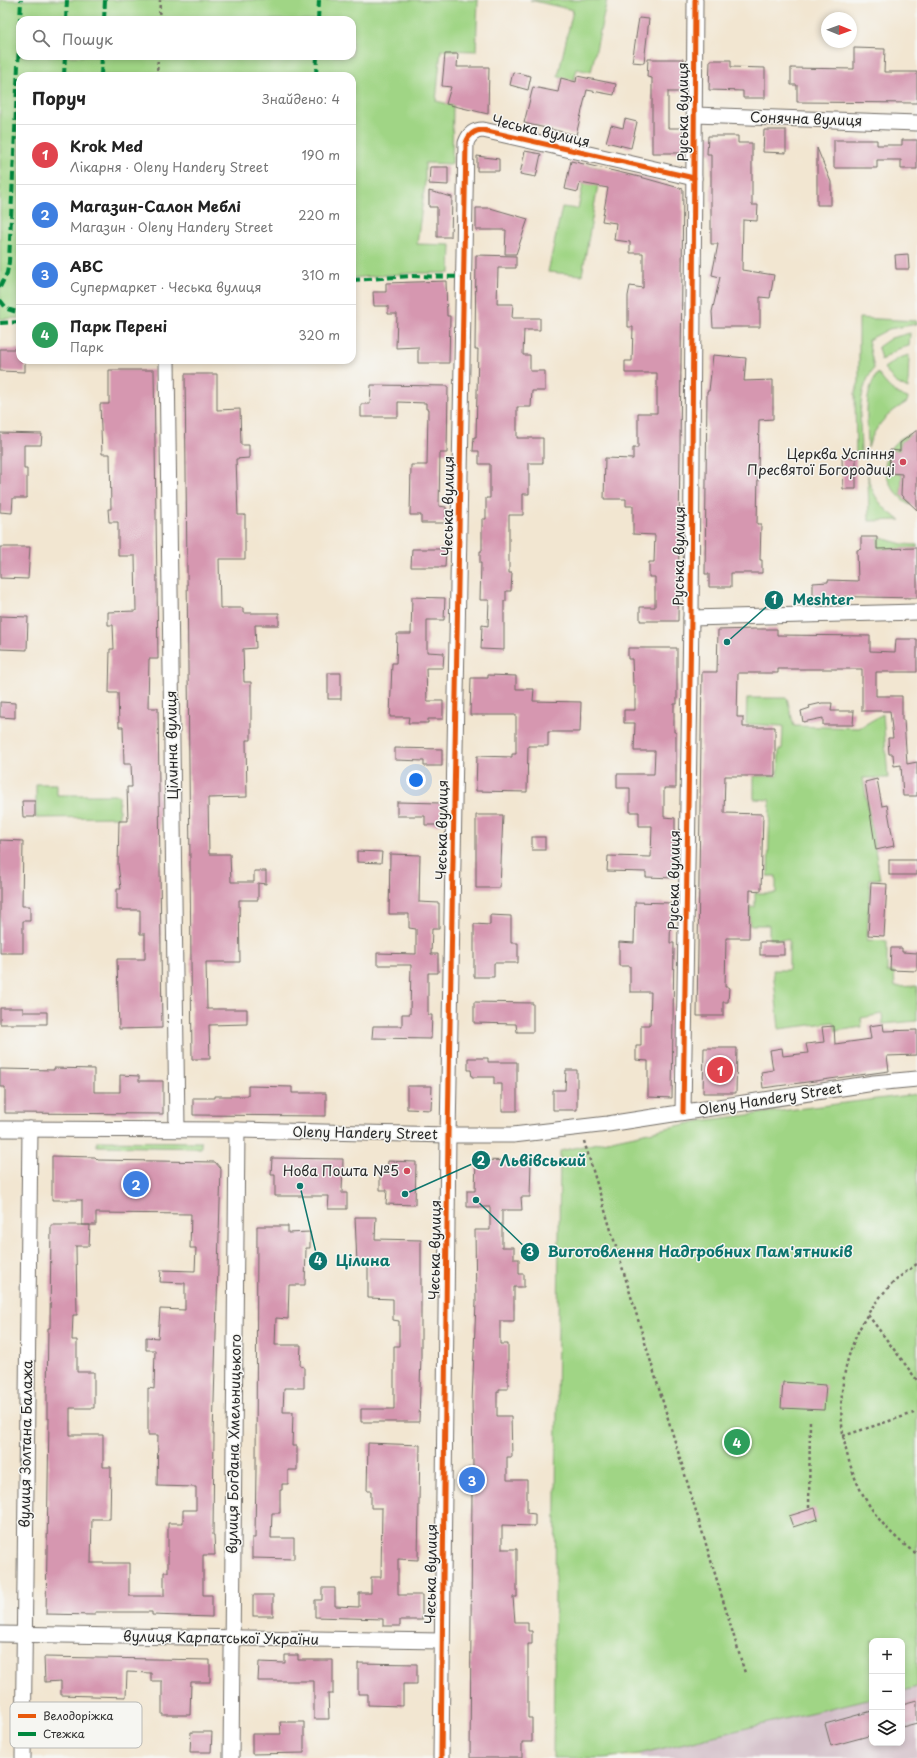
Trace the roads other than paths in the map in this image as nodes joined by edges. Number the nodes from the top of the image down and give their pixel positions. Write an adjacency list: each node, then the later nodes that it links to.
1 (695, 0): 2 (street, Руська вулиця)
2 (695, 115): 3 (street, Сонячна вулиця); 4 (street, Руська вулиця)
3 (917, 123)
4 (694, 178): 7 (street, Руська вулиця); 14 (street, Чеська вулиця)
5 (167, 364): 12 (street, Цілинна вулиця)
6 (917, 612): 7 (street)
7 (690, 618): 9 (street, Руська вулиця)
8 (917, 1078): 9 (street, Oleny Handery Street)
9 (683, 1112): 14 (street, Oleny Handery Street)
10 (0, 1129): 11 (street, Oleny Handery Street)
11 (30, 1129): 12 (street, Oleny Handery Street); 16 (street, вулиця Золтана Балажа)
12 (176, 1129): 13 (street, Oleny Handery Street)
13 (237, 1130): 14 (street, Oleny Handery Street); 17 (street, вулиця Богдана Хмельницького)
14 (448, 1136): 18 (street, Чеська вулиця)
15 (0, 1634): 16 (street, вулиця Карпатської України)
16 (24, 1635): 17 (street, вулиця Карпатської України); 19 (street, вулиця Золтана Балажа)
17 (232, 1638): 18 (street, вулиця Карпатської України); 22 (street, вулиця Богдана Хмельницького)
18 (442, 1641): 23 (street, Чеська вулиця)
19 (23, 1702)
20 (23, 1748): 21 (street, вулиця Золтана Балажа)
21 (23, 1758)
22 (231, 1758)
23 (441, 1758)

